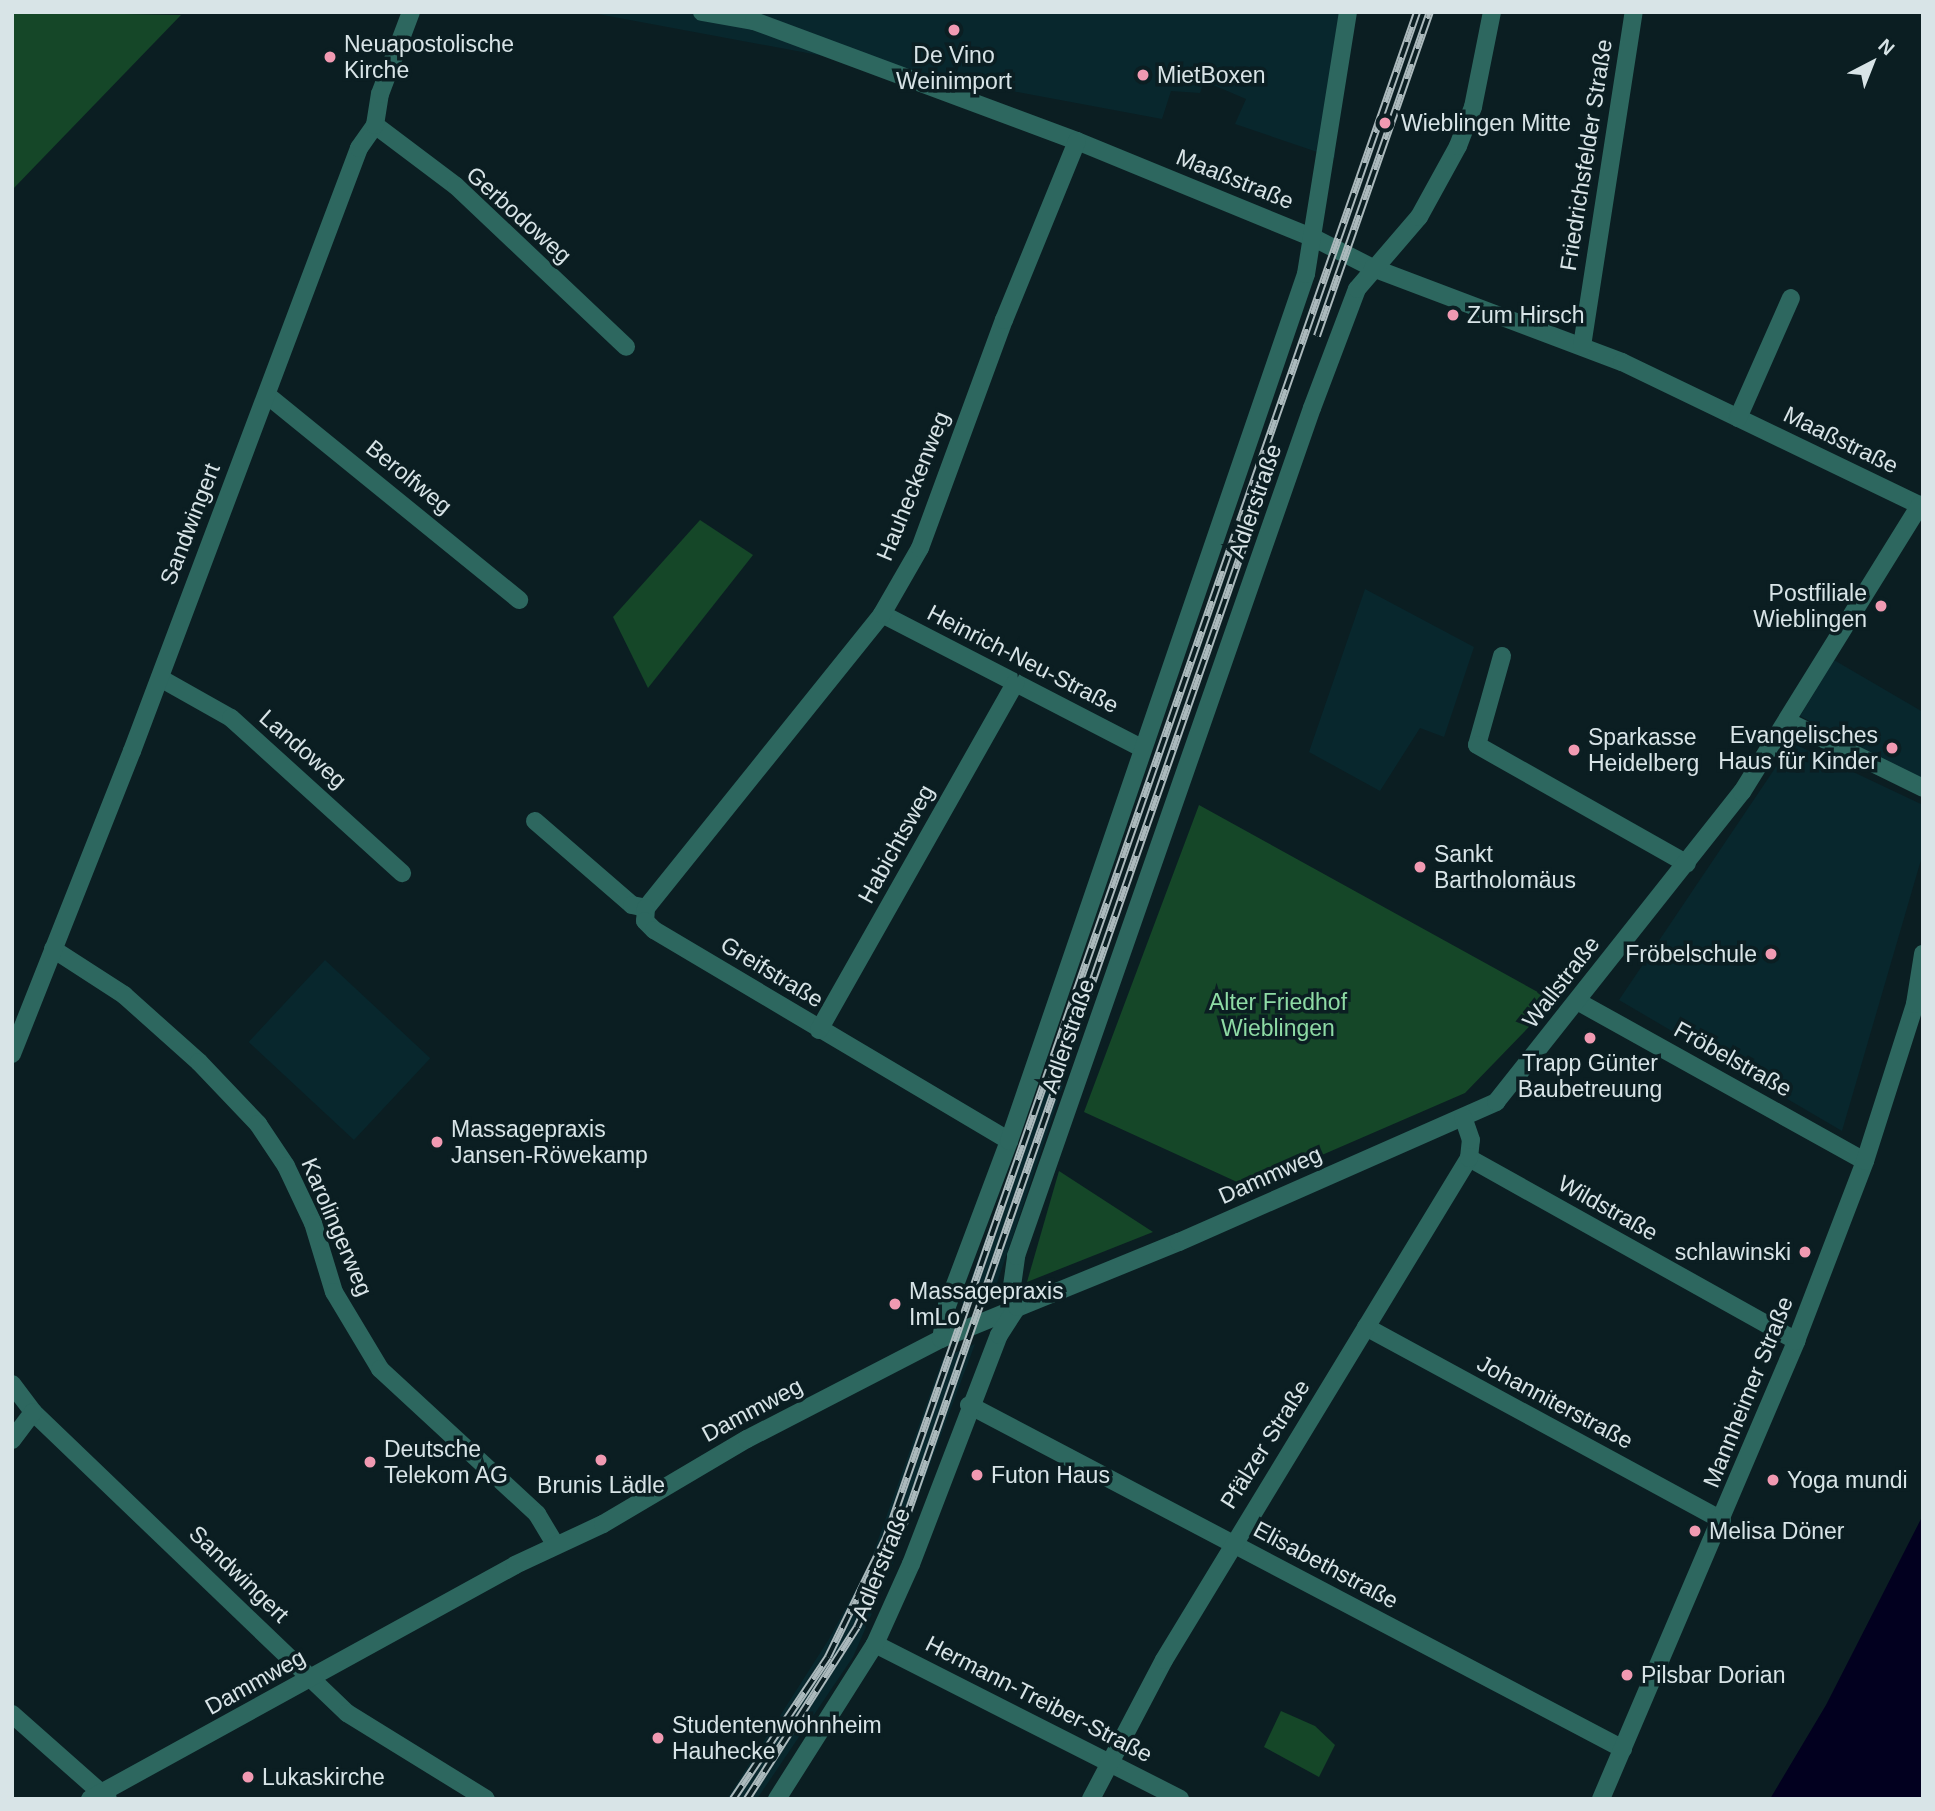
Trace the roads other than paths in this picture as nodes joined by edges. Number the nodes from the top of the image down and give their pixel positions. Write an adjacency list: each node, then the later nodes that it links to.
1 (411, 12): 6 (street, Sandwingert)
2 (702, 12): 7 (street, Maaßstraße)
3 (1348, 12): 8 (street, Adlerstraße)
4 (1492, 12): 9 (street, Adlerstraße)
5 (1634, 12): 11 (street, Friedrichsfelder Straße)
6 (375, 125): 12 (street, Gerbodoweg); 13 (street, Sandwingert)
7 (1077, 141): 8 (street, Maaßstraße); 17 (street, Hauheckenweg)
8 (1314, 238): 9 (street, Maaßstraße); 22 (street, Adlerstraße)
9 (1381, 265): 11 (street, Maaßstraße); 37 (street, Adlerstraße)
10 (1791, 298): 14 (street)
11 (1582, 346): 14 (street, Maaßstraße)
12 (626, 347)
13 (267, 394): 16 (street, Berolfweg); 19 (street, Sandwingert)
14 (1738, 418): 15 (street, Maaßstraße)
15 (1921, 506): 21 (street, Wallstraße)
16 (519, 600)
17 (882, 614): 20 (street, Heinrich-Neu-Straße); 27 (street, Hauheckenweg)
18 (1502, 656): 25 (street)
19 (160, 678): 26 (street, Landoweg); 28 (street, Sandwingert)
20 (1016, 682): 22 (street, Heinrich-Neu-Straße); 31 (street, Habichtsweg)
21 (1789, 722): 23 (street); 25 (street, Wallstraße)
22 (1142, 748): 34 (street, Adlerstraße)
23 (1923, 788)
24 (534, 821): 27 (street)
25 (1686, 864): 30 (street, Wallstraße)
26 (402, 873)
27 (646, 908): 31 (street, Greifstraße)
28 (53, 949): 32 (street, Sandwingert); 47 (street, Karolingerweg)
29 (1923, 954): 36 (street, Mannheimer Straße)
30 (1577, 1001): 33 (street, Wallstraße); 36 (street, Fröbelstraße)
31 (819, 1030): 34 (street, Greifstraße)
32 (12, 1054)
33 (1463, 1117): 35 (street); 37 (street, Dammweg)
34 (1009, 1141): 39 (street, Adlerstraße)
35 (1469, 1158): 38 (street, Pfälzer Straße); 40 (street, Wildstraße)
36 (1865, 1161): 40 (street, Mannheimer Straße)
37 (1017, 1307): 39 (street, Dammweg); 42 (street, Adlerstraße)
38 (1366, 1327): 45 (street, Johanniterstraße); 46 (street, Pfälzer Straße)
39 (943, 1336): 47 (street, Dammweg)
40 (1797, 1341): 45 (street, Mannheimer Straße)
41 (12, 1384): 43 (street, Sandwingert)
42 (969, 1405): 46 (street, Elisabethstraße); 48 (street, Adlerstraße)
43 (33, 1412): 44 (street); 49 (street, Sandwingert)
44 (12, 1440)
45 (1722, 1520): 51 (street, Mannheimer Straße)
46 (1233, 1543): 51 (street, Elisabethstraße); 52 (street, Pfälzer Straße)
47 (555, 1544): 49 (street, Dammweg)
48 (875, 1644): 52 (street, Hermann-Treiber-Straße); 55 (street, Adlerstraße)
49 (313, 1678): 53 (street, Dammweg); 54 (street, Sandwingert)
50 (12, 1714): 53 (street)
51 (1623, 1749): 58 (street, Mannheimer Straße)
52 (1110, 1762): 56 (street, Pfälzer Straße); 57 (street, Hermann-Treiber-Straße)
53 (100, 1797)
54 (486, 1799)
55 (777, 1799)
56 (1091, 1799)
57 (1180, 1799)
58 (1601, 1799)

